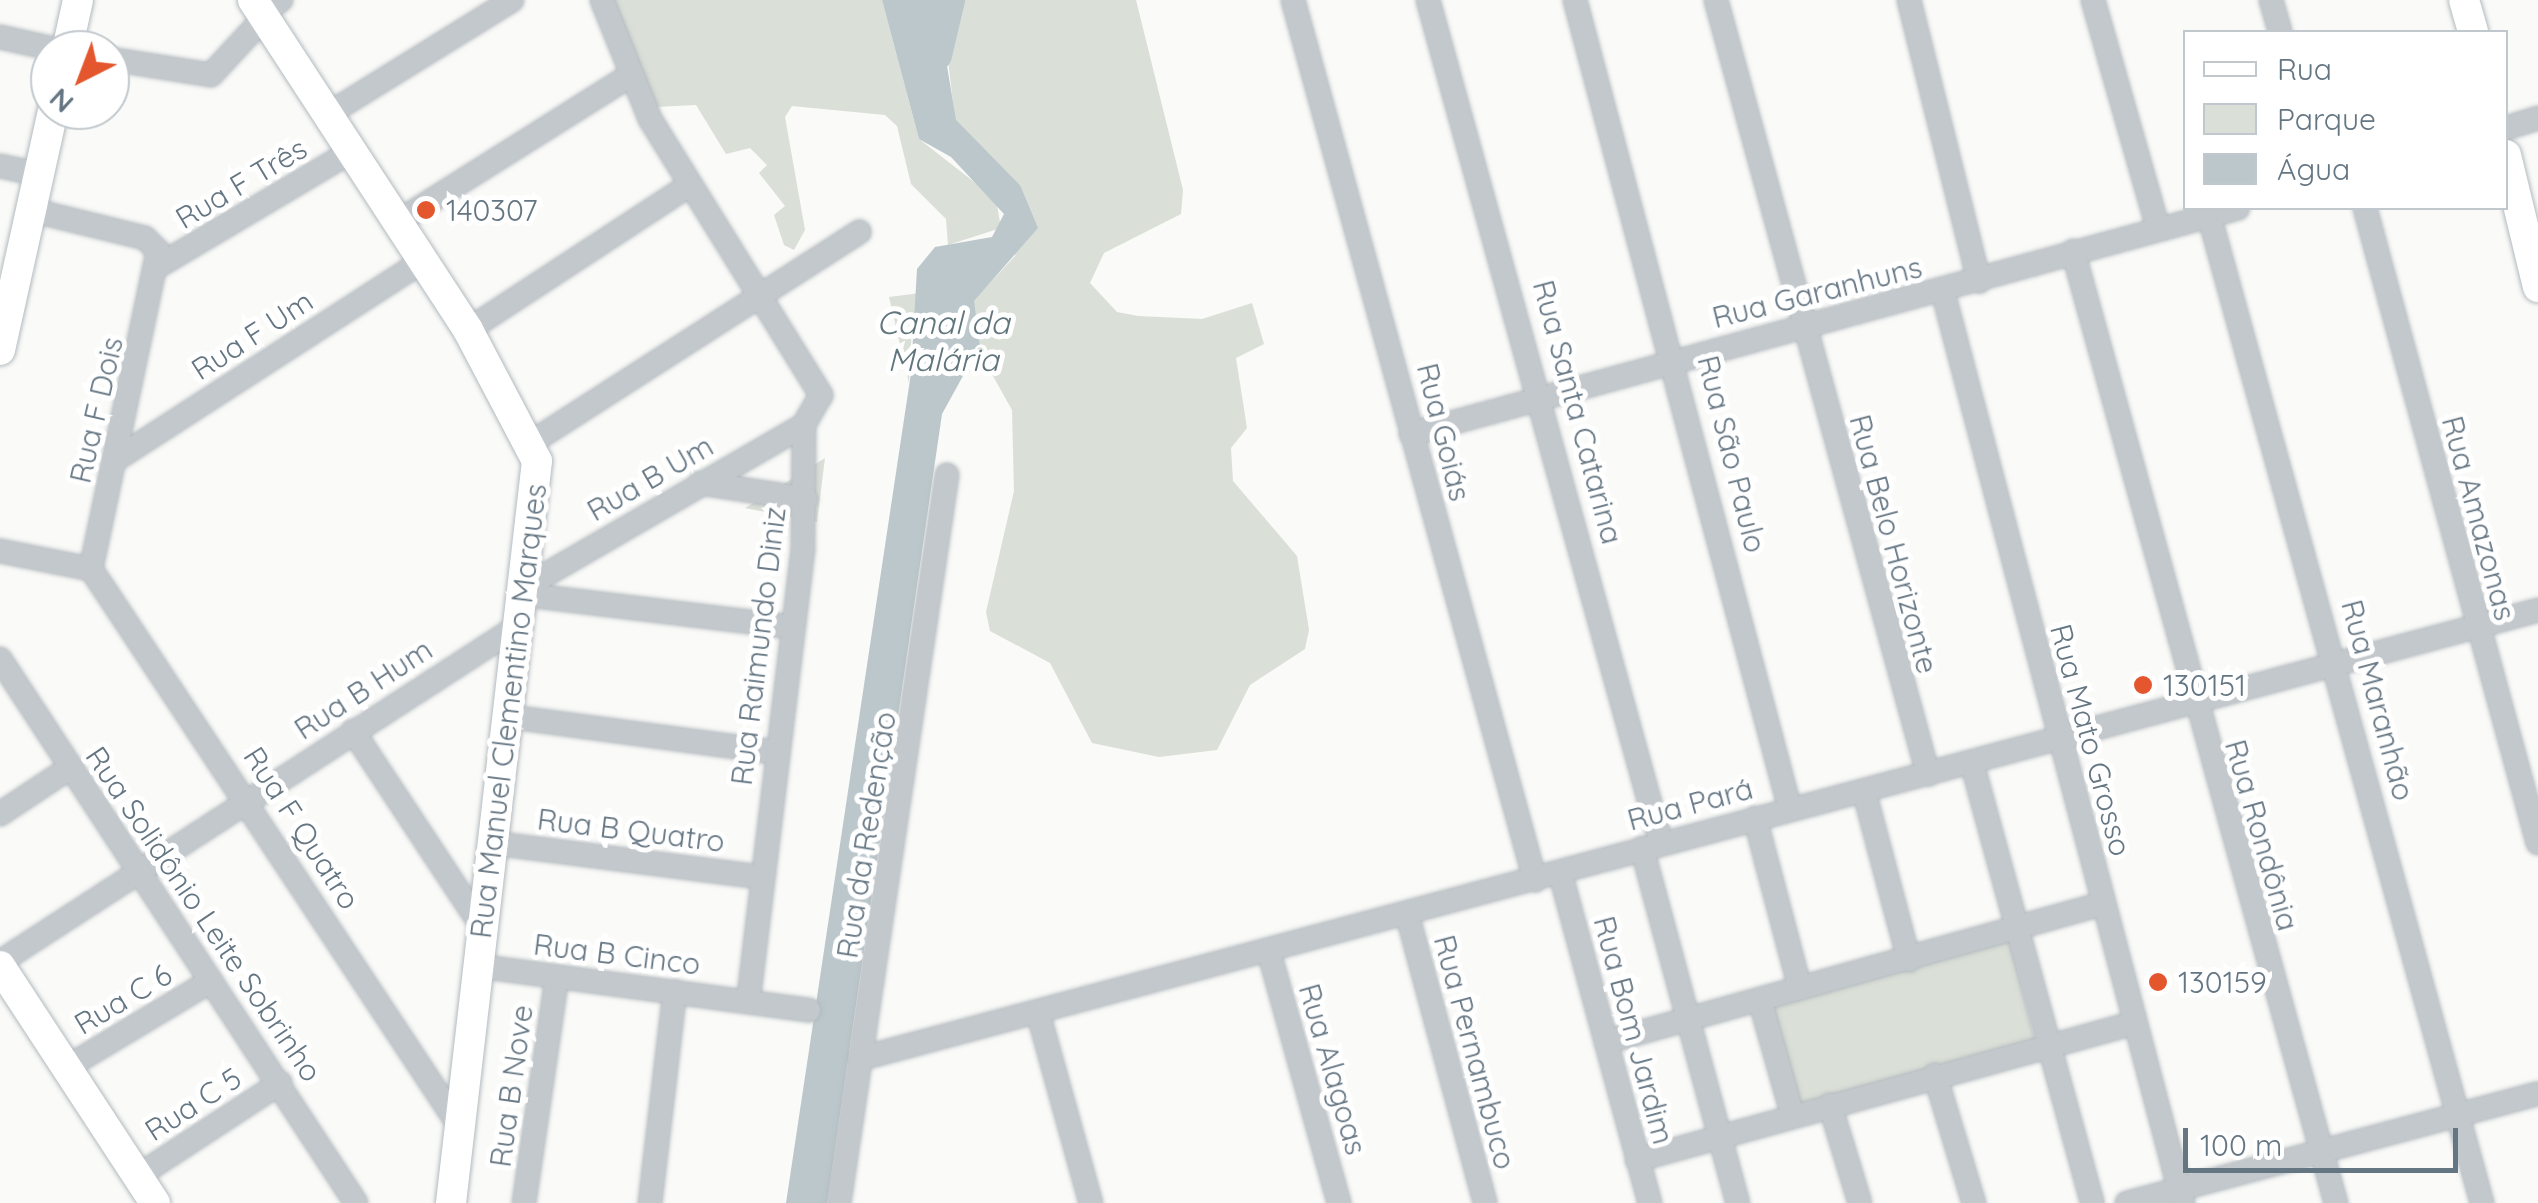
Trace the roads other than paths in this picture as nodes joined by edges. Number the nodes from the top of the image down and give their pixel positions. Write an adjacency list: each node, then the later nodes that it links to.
1 (78, 0): 13 (street)
2 (512, 0): 20 (street)
3 (602, 0): 19 (street, Rua Raimundo Diniz)
4 (1293, 0): 50 (street, Rua Goiás)
5 (1428, 0): 48 (street, Rua Santa Catarina)
6 (1576, 0): 47 (street, Rua São Paulo)
7 (1716, 0): 44 (street, Rua Belo Horizonte)
8 (1909, 0): 39 (street)
9 (2093, 0): 34 (street)
10 (2271, 0): 14 (street)
11 (2464, 0): 15 (street)
12 (269, 5): 18 (street); 20 (street, Rua Manuel Clementino Marques)
13 (69, 30)
14 (2279, 30)
15 (2472, 30)
16 (0, 36): 17 (street)
17 (30, 43)
18 (130, 62)
19 (628, 77): 28 (street, Rua Raimundo Diniz); 33 (street)
20 (330, 113): 24 (street, Rua Manuel Clementino Marques)
21 (2538, 118): 22 (street)
22 (2508, 127)
23 (49, 130): 27 (street)
24 (352, 151): 33 (street, Rua Manuel Clementino Marques); 38 (street, Rua F Três)
25 (2508, 162): 40 (street)
26 (0, 166): 27 (street)
27 (39, 174): 29 (street)
28 (690, 185): 41 (street, Rua Raimundo Diniz); 45 (street)
29 (31, 210): 38 (street); 43 (street)
30 (2230, 210): 32 (street, Rua Garanhuns)
31 (2366, 210): 61 (street, Rua Amazonas)
32 (2209, 215): 34 (street, Rua Garanhuns); 63 (street, Rua Maranhão)
33 (400, 222): 37 (street, Rua Manuel Clementino Marques)
34 (2158, 228): 36 (street, Rua Garanhuns)
35 (859, 232): 41 (street)
36 (2073, 251): 39 (street, Rua Garanhuns); 64 (street, Rua Rondônia)
37 (423, 260): 45 (street, Rua Manuel Clementino Marques); 52 (street, Rua F Um)
38 (160, 265): 52 (street, Rua F Dois)
39 (1979, 281): 42 (street, Rua Garanhuns)
40 (2538, 287)
41 (756, 290): 49 (street, Rua Raimundo Diniz); 51 (street)
42 (1943, 292): 44 (street, Rua Garanhuns); 67 (street, Rua Mato Grosso)
43 (6, 294): 46 (street)
44 (1807, 328): 47 (street, Rua Garanhuns); 71 (street, Rua Belo Horizonte)
45 (468, 330): 51 (street, Rua Manuel Clementino Marques)
46 (0, 350)
47 (1677, 358): 48 (street, Rua Garanhuns); 74 (street, Rua São Paulo)
48 (1545, 398): 50 (street, Rua Garanhuns); 79 (street, Rua Santa Catarina)
49 (804, 425): 54 (street, Rua B Um); 55 (street, Rua Raimundo Diniz)
50 (1411, 434): 83 (street, Rua Goiás)
51 (532, 442): 58 (street, Rua Manuel Clementino Marques)
52 (115, 460): 57 (street, Rua F Dois)
53 (947, 475): 104 (street, Rua da Redenção)
54 (700, 483): 55 (street); 58 (street, Rua B Um)
55 (806, 499): 60 (street, Rua Raimundo Diniz)
56 (0, 552): 57 (street)
57 (92, 568): 73 (street, Rua F Quatro)
58 (525, 601): 60 (street); 65 (street, Rua Manuel Clementino Marques); 66 (street, Rua B Hum)
59 (2538, 610): 61 (street, Rua Pará)
60 (793, 626): 68 (street, Rua Raimundo Diniz)
61 (2476, 626): 63 (street, Rua Pará); 77 (street, Rua Amazonas)
62 (0, 659): 70 (street, Rua Solidônio Leite Sobrinho)
63 (2337, 662): 64 (street, Rua Pará); 111 (street, Rua Maranhão)
64 (2192, 703): 67 (street, Rua Pará); 114 (street, Rua Rondônia)
65 (512, 717): 68 (street); 78 (street, Rua Manuel Clementino Marques)
66 (353, 731): 73 (street, Rua B Hum); 86 (street)
67 (2063, 738): 69 (street, Rua Pará); 84 (street, Rua Mato Grosso)
68 (776, 752): 82 (street, Rua Raimundo Diniz)
69 (1972, 762): 71 (street, Rua Pará); 87 (street)
70 (71, 766): 75 (street); 81 (street, Rua Solidônio Leite Sobrinho)
71 (1928, 774): 72 (street, Rua Pará)
72 (1864, 791): 74 (street, Rua Pará); 89 (street)
73 (248, 799): 81 (street, Rua B Hum); 112 (street, Rua F Quatro)
74 (1790, 809): 76 (street, Rua Pará)
75 (0, 814)
76 (1755, 818): 79 (street, Rua Pará); 94 (street)
77 (2538, 842)
78 (492, 843): 82 (street, Rua B Quatro); 86 (street, Rua Manuel Clementino Marques)
79 (1652, 845): 80 (street, Rua Pará); 100 (street, Rua Santa Catarina)
80 (1560, 872): 83 (street, Rua Pará); 102 (street, Rua Bom Jardim)
81 (142, 875): 90 (street, Rua B Hum); 93 (street, Rua Solidônio Leite Sobrinho)
82 (762, 877): 97 (street, Rua Raimundo Diniz)
83 (1535, 880): 85 (street, Rua Pará)
84 (2102, 904): 87 (street); 101 (street, Rua Mato Grosso)
85 (1408, 917): 88 (street, Rua Pará); 126 (street, Rua Pernambuco)
86 (480, 925): 91 (street, Rua Manuel Clementino Marques)
87 (2020, 926): 89 (street); 103 (street)
88 (1268, 952): 99 (street, Rua Pará); 125 (street, Rua Alagoas)
89 (1909, 960): 94 (street)
90 (0, 964): 105 (street)
91 (478, 966): 92 (street, Rua B Cinco); 112 (street, Rua Manuel Clementino Marques)
92 (557, 977): 95 (street, Rua B Cinco); 121 (street, Rua B Nove)
93 (211, 981): 105 (street, Rua C 6); 107 (street, Rua Solidônio Leite Sobrinho)
94 (1800, 988): 96 (street)
95 (675, 991): 97 (street, Rua B Cinco); 122 (street)
96 (1760, 1000): 100 (street); 110 (street)
97 (748, 1002): 98 (street)
98 (809, 1010)
99 (1039, 1016): 104 (street, Rua Pará); 124 (street)
100 (1689, 1018): 102 (street); 113 (street, Rua Santa Catarina)
101 (2134, 1022): 103 (street); 117 (street, Rua Mato Grosso)
102 (1606, 1042): 115 (street, Rua Bom Jardim)
103 (2046, 1046): 106 (street); 131 (street)
104 (859, 1059): 123 (street, Rua da Redenção)
105 (66, 1068): 116 (street)
106 (1934, 1075): 109 (street); 130 (street)
107 (280, 1084): 116 (street, Rua C 5); 118 (street, Rua Solidônio Leite Sobrinho)
108 (2538, 1094): 111 (street)
109 (1830, 1105): 110 (street); 129 (street)
110 (1792, 1114): 113 (street)
111 (2459, 1114): 114 (street); 134 (street, Rua Maranhão)
112 (458, 1124): 120 (street, Rua Manuel Clementino Marques)
113 (1720, 1136): 115 (street); 128 (street, Rua Santa Catarina)
114 (2322, 1149): 117 (street); 133 (street, Rua Rondônia)
115 (1638, 1160): 127 (street, Rua Bom Jardim)
116 (138, 1176): 119 (street)
117 (2181, 1196): 132 (street)
118 (344, 1199)
119 (155, 1203)
120 (451, 1203)
121 (524, 1203)
122 (650, 1203)
123 (839, 1203)
124 (1091, 1203)
125 (1339, 1203)
126 (1485, 1203)
127 (1650, 1203)
128 (1738, 1203)
129 (1860, 1203)
130 (1974, 1203)
131 (2092, 1203)
132 (2128, 1203)
133 (2336, 1203)
134 (2482, 1203)

